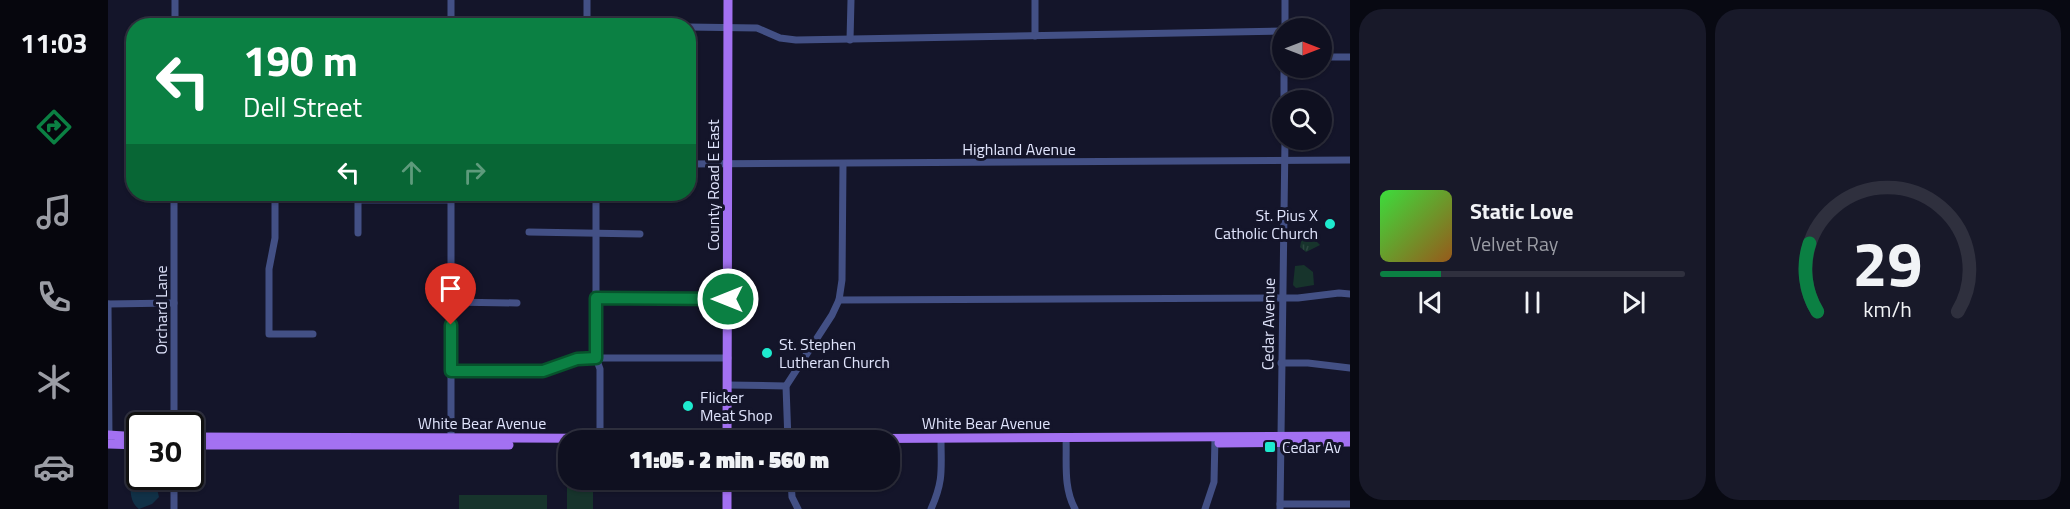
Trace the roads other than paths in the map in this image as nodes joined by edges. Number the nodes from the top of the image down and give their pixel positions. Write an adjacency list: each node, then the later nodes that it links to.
1 (175, 0): 8 (street)
2 (451, 0): 9 (street)
3 (587, 0): 10 (street)
4 (728, 0): 13 (main road, County Road E East)
5 (850, 0): 16 (street)
6 (1035, 0): 15 (street)
7 (1285, 0): 11 (street)
8 (175, 18)
9 (451, 18)
10 (587, 18)
11 (1284, 18)
12 (696, 27): 13 (street)
13 (728, 27): 16 (street); 23 (main road, County Road E East)
14 (1272, 30): 15 (street)
15 (1035, 36): 16 (street)
16 (850, 40)
17 (1332, 57): 18 (street)
18 (1350, 57)
19 (1285, 150): 21 (street, Cedar Avenue)
20 (1350, 160): 21 (street, Highland Avenue)
21 (1285, 161): 24 (street, Highland Avenue); 36 (street, Cedar Avenue)
22 (696, 164): 23 (street, Highland Avenue)
23 (728, 164): 24 (street, Highland Avenue); 37 (main road, County Road E East)
24 (843, 164): 38 (street)
25 (174, 201): 40 (street, Orchard Lane)
26 (274, 201): 43 (street)
27 (358, 201): 30 (street)
28 (451, 201): 39 (street)
29 (596, 201): 32 (street)
30 (358, 232)
31 (529, 232): 32 (street)
32 (596, 232): 33 (street); 35 (street)
33 (640, 234)
34 (1350, 294): 36 (street)
35 (596, 298): 37 (street); 44 (street)
36 (1282, 298): 38 (street); 46 (street, Cedar Avenue)
37 (728, 299): 45 (main road, County Road E East)
38 (839, 300): 51 (street)
39 (451, 302): 41 (street); 48 (street)
40 (174, 303): 42 (street); 52 (street, Orchard Lane)
41 (517, 303)
42 (108, 304): 49 (street)
43 (313, 334)
44 (596, 358): 45 (street); 48 (street); 53 (street)
45 (728, 358): 50 (main road, County Road E East)
46 (1281, 363): 47 (street); 60 (street, Cedar Avenue)
47 (1350, 368)
48 (451, 371): 64 (street)
49 (108, 378): 56 (street)
50 (728, 385): 51 (street); 54 (main road, County Road E East)
51 (786, 386): 55 (street)
52 (174, 412)
53 (600, 430)
54 (728, 430)
55 (788, 430)
56 (108, 435): 57 (main road); 68 (street)
57 (126, 436)
58 (1350, 436): 60 (main road, White Bear Avenue)
59 (204, 437): 64 (main road, White Bear Avenue)
60 (1280, 439): 63 (main road, White Bear Avenue); 67 (main road, White Bear Avenue); 77 (street, Cedar Avenue)
61 (558, 440): 64 (main road, White Bear Avenue)
62 (1066, 440): 63 (main road, White Bear Avenue); 66 (main road, White Bear Avenue); 82 (street)
63 (1215, 440): 83 (street)
64 (451, 441): 69 (main road, White Bear Avenue); 72 (main road, White Bear Avenue)
65 (900, 441): 66 (main road, White Bear Avenue)
66 (941, 441): 70 (main road, White Bear Avenue); 81 (street)
67 (1350, 442)
68 (108, 444): 71 (main road)
69 (558, 444)
70 (900, 444)
71 (126, 445)
72 (204, 445)
73 (174, 490): 78 (street)
74 (727, 490): 79 (main road)
75 (792, 490): 80 (street)
76 (1350, 504): 77 (street)
77 (1280, 506)
78 (174, 509)
79 (727, 509)
80 (798, 509)
81 (931, 509)
82 (1075, 509)
83 (1205, 509)

